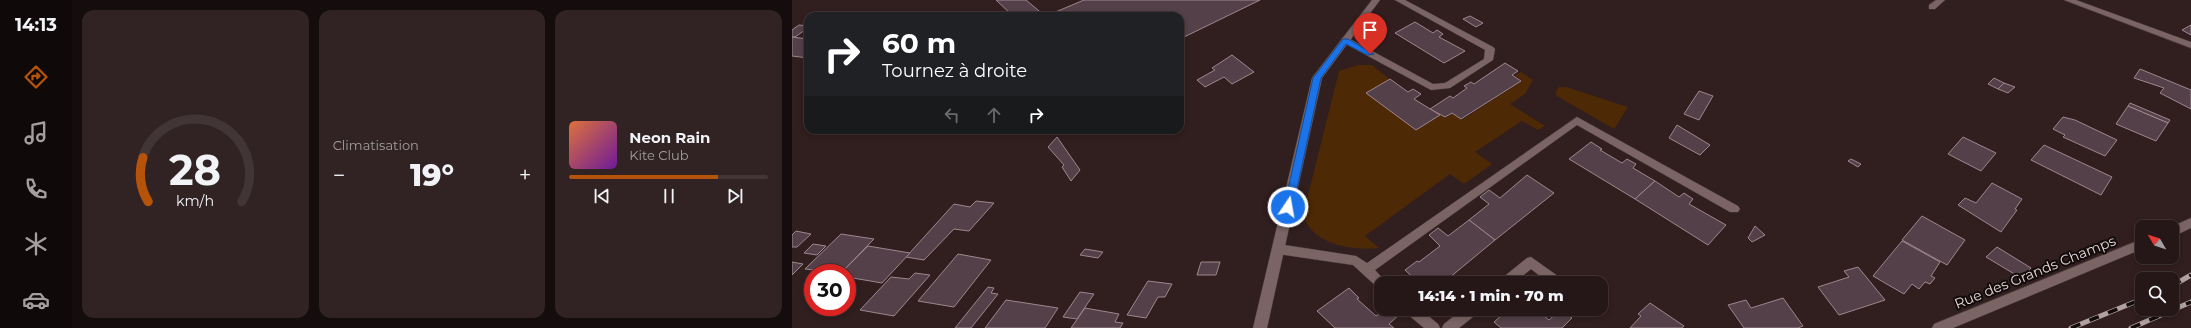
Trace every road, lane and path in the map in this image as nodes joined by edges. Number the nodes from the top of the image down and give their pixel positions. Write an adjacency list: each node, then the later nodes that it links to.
1 (1376, 0): 6 (street)
2 (1399, 0): 6 (street)
3 (1941, 0): 5 (street)
4 (2068, 0): 7 (street)
5 (1932, 7)
6 (1345, 40): 12 (street)
7 (2191, 45)
8 (1734, 209): 13 (street)
9 (2191, 223): 10 (street)
10 (2179, 229)
11 (2135, 247): 22 (street, Rue des Grands Champs)
12 (1278, 249): 13 (street); 19 (street)
13 (1366, 270): 14 (street)
14 (1374, 276)
15 (1514, 276): 16 (street)
16 (1549, 276)
17 (1419, 316): 20 (street)
18 (1464, 316): 21 (street)
19 (1260, 328)
20 (1433, 328)
21 (1449, 328)
22 (1939, 328)

